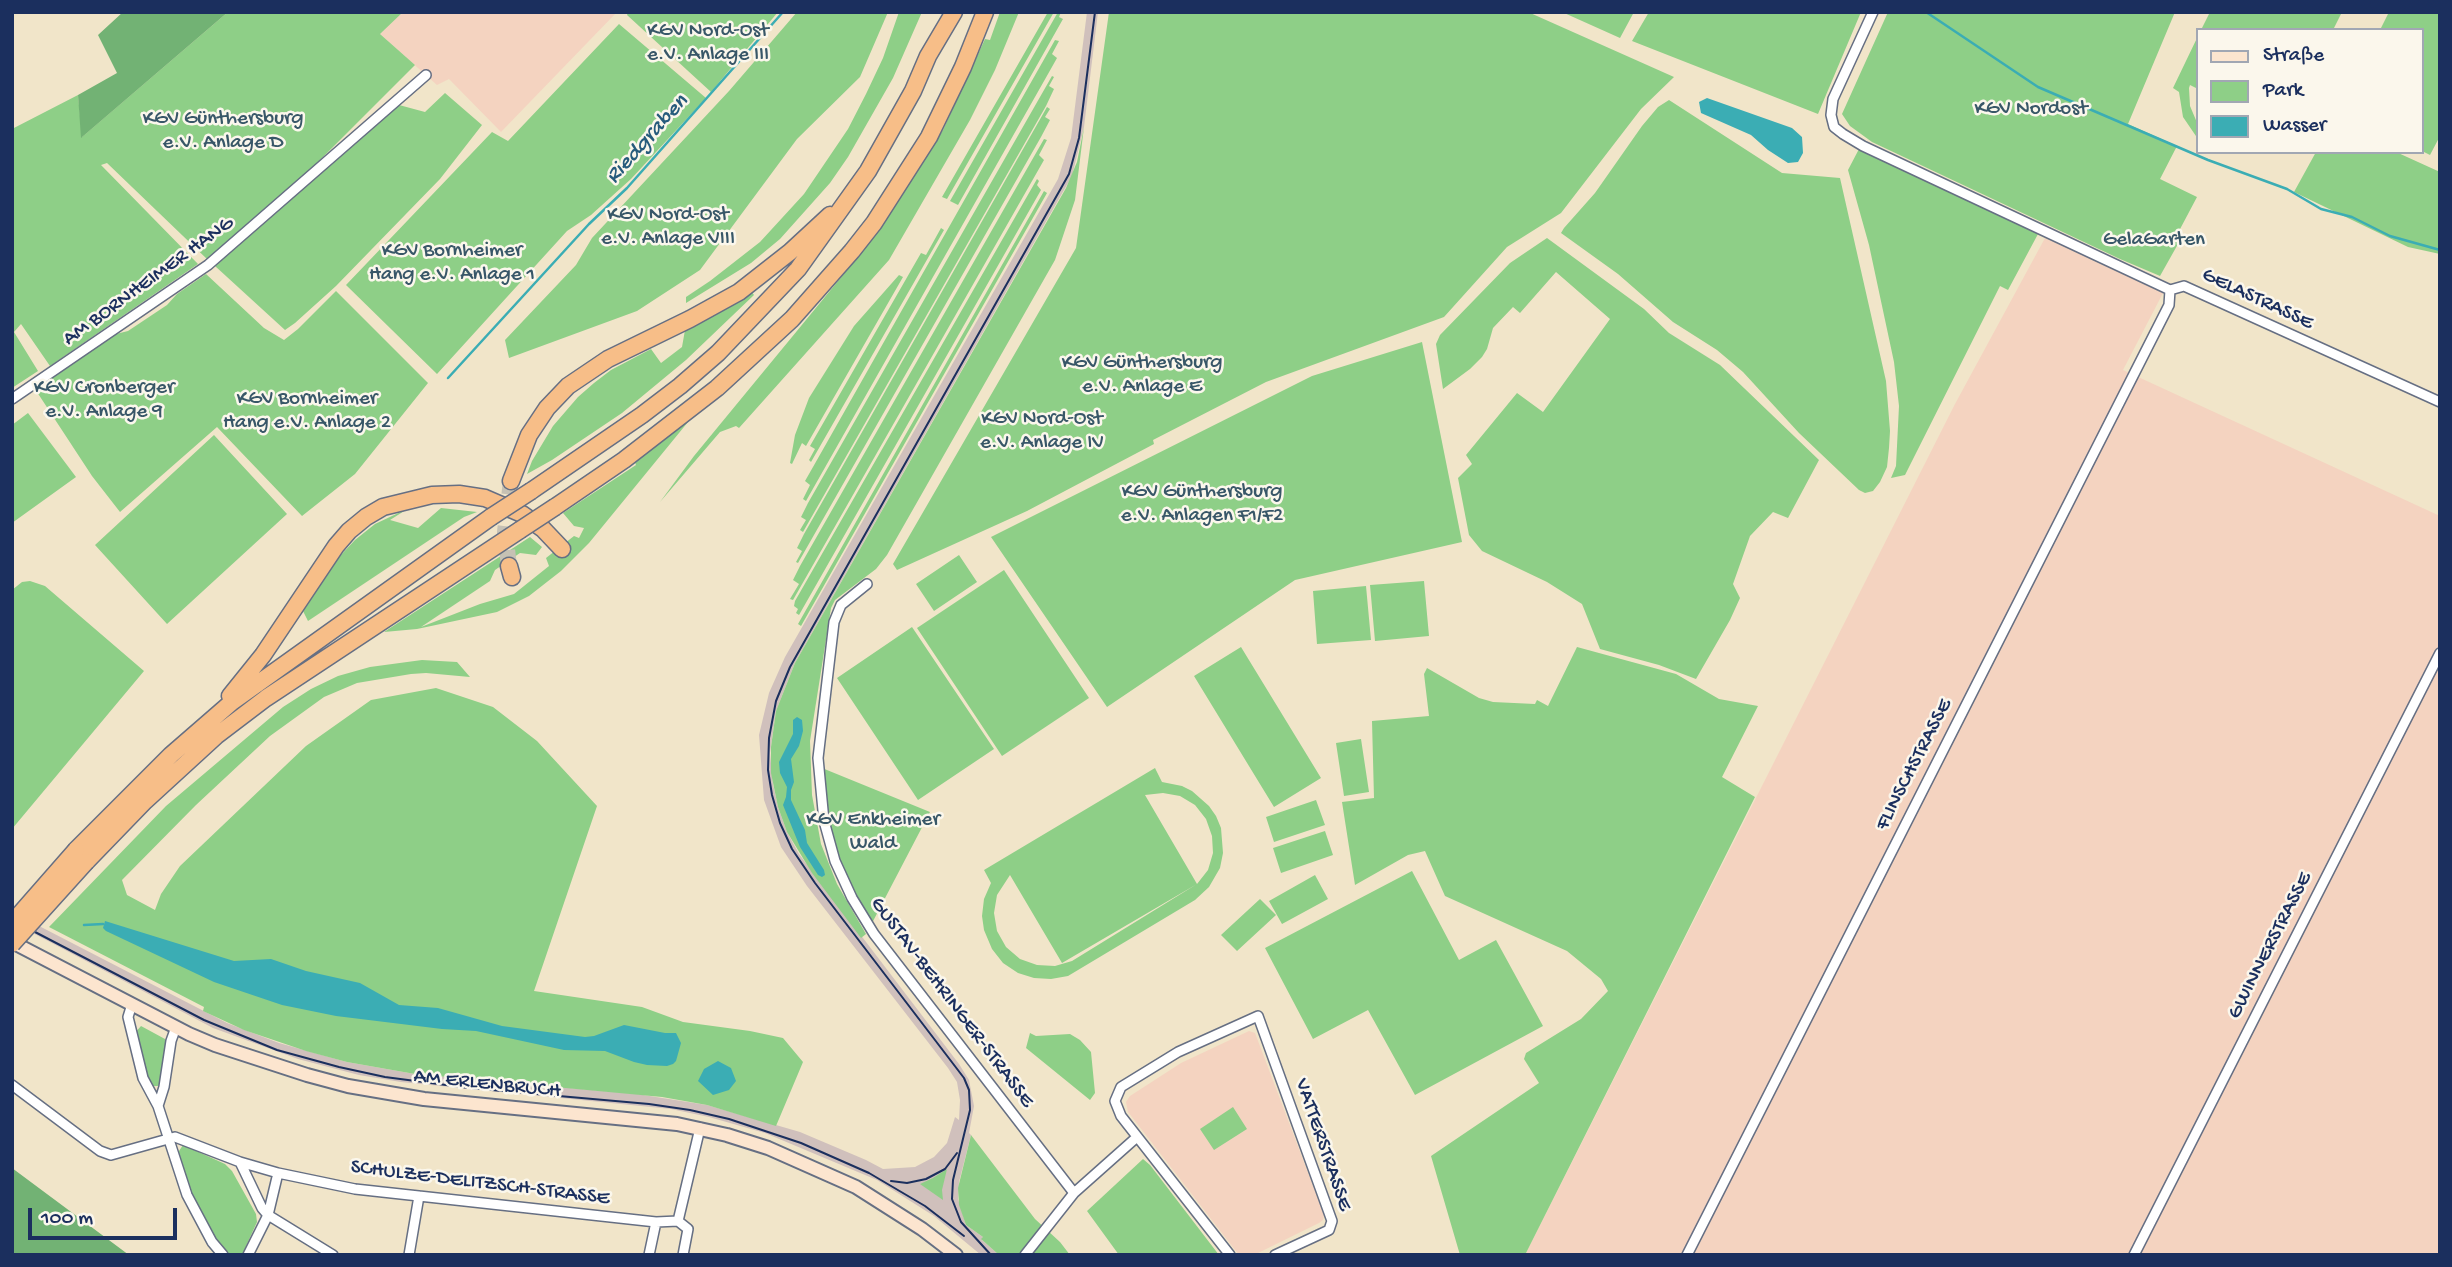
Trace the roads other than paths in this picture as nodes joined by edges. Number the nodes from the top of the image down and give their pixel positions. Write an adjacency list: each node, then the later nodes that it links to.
1 (954, 12): 5 (highway)
2 (985, 12): 14 (highway, bridge)
3 (1873, 12): 6 (street, GELASTRASSE)
4 (426, 75): 7 (street, AM BORNHEIMER HANG)
5 (849, 197): 9 (highway); 13 (highway, bridge)
6 (2170, 290): 8 (street, GELASTRASSE); 41 (street, FLINSCHSTRASSE)
7 (12, 399)
8 (2440, 402)
9 (511, 481)
10 (562, 548): 13 (highway)
11 (866, 584): 26 (street, GUSTAV-BEHRINGER-STRASSE)
12 (2440, 653): 42 (street, GWINNERSTRASSE)
13 (206, 723): 14 (highway)
14 (81, 856): 15 (highway, bridge); 16 (highway, bridge)
15 (12, 923)
16 (12, 943): 17 (main road, AM ERLENBRUCH)
17 (132, 1004): 18 (main road, AM ERLENBRUCH); 20 (street)
18 (176, 1027): 20 (street); 21 (main road, AM ERLENBRUCH)
19 (12, 1085): 23 (street)
20 (158, 1106): 23 (street)
21 (700, 1128): 29 (street); 37 (main road, AM ERLENBRUCH)
22 (1136, 1137): 26 (street); 39 (street); 40 (street, VATTERSTRASSE)
23 (168, 1138): 24 (street, SCHULZE-DELITZSCH-STRASSE); 31 (street)
24 (240, 1162): 25 (street, SCHULZE-DELITZSCH-STRASSE); 28 (street)
25 (278, 1173): 27 (street, SCHULZE-DELITZSCH-STRASSE); 28 (street)
26 (1074, 1193): 38 (street)
27 (419, 1196): 30 (street, SCHULZE-DELITZSCH-STRASSE); 34 (street)
28 (268, 1215): 32 (street); 33 (street)
29 (678, 1221): 30 (street, SCHULZE-DELITZSCH-STRASSE); 36 (street)
30 (656, 1222): 35 (street)
31 (223, 1255)
32 (248, 1255)
33 (333, 1255)
34 (409, 1255)
35 (649, 1255)
36 (683, 1255)
37 (956, 1255)
38 (1025, 1255)
39 (1230, 1255)
40 (1275, 1255)
41 (1687, 1255)
42 (2134, 1255)

